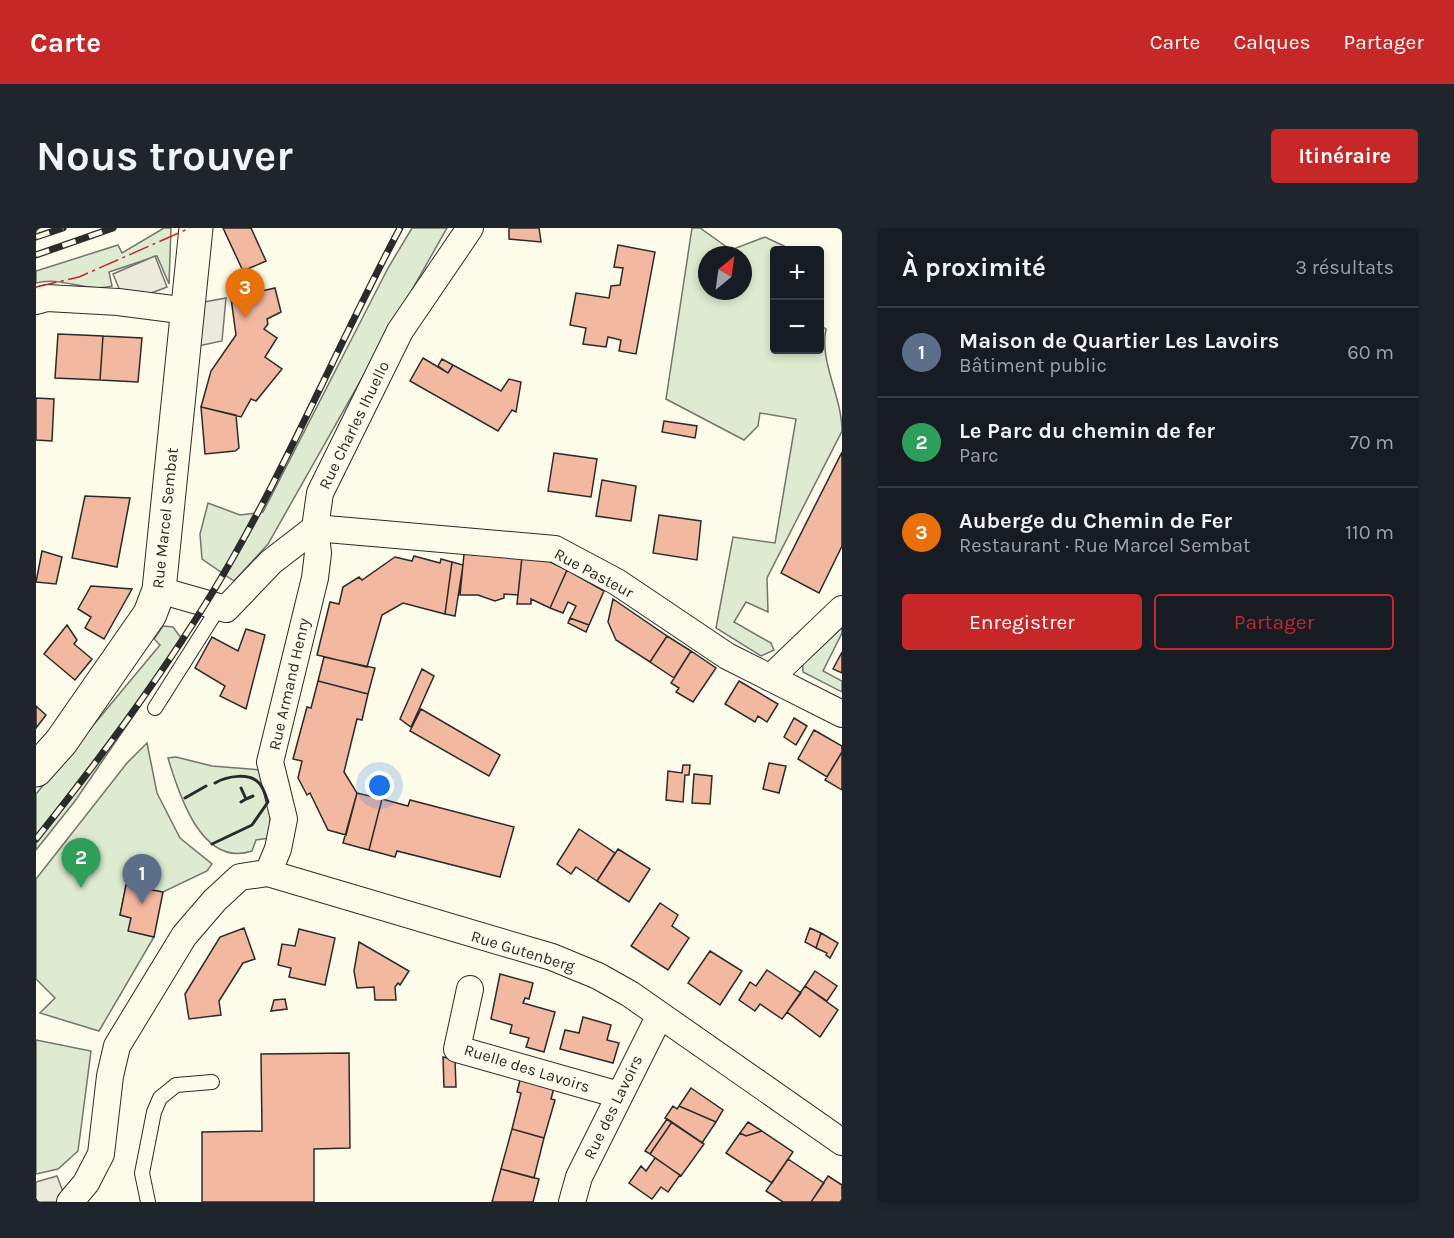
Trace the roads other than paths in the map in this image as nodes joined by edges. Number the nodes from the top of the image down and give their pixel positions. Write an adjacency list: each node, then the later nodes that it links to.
1 (196, 228): 4 (street, Rue Marcel Sembat)
2 (470, 228): 5 (street, Rue Charles Ihuello)
3 (36, 301): 4 (street)
4 (188, 311): 6 (street, Rue Marcel Sembat)
5 (315, 528): 7 (street); 9 (street, Rue Pasteur); 13 (street, Rue Armand Henry)
6 (159, 591): 7 (street); 12 (street, Rue Marcel Sembat)
7 (219, 607): 10 (lane)
8 (842, 609): 9 (street)
9 (770, 678): 11 (street, Rue Pasteur)
10 (155, 708)
11 (842, 714)
12 (36, 770)
13 (267, 873): 15 (street, Rue Gutenberg); 19 (street)
14 (470, 989): 17 (street, Ruelle des Lavoirs)
15 (660, 1015): 17 (street, Rue des Lavoirs); 18 (street, Rue Gutenberg)
16 (212, 1082): 20 (lane)
17 (619, 1095): 21 (street, Rue des Lavoirs)
18 (842, 1142)
19 (70, 1202)
20 (148, 1202)
21 (572, 1202)

